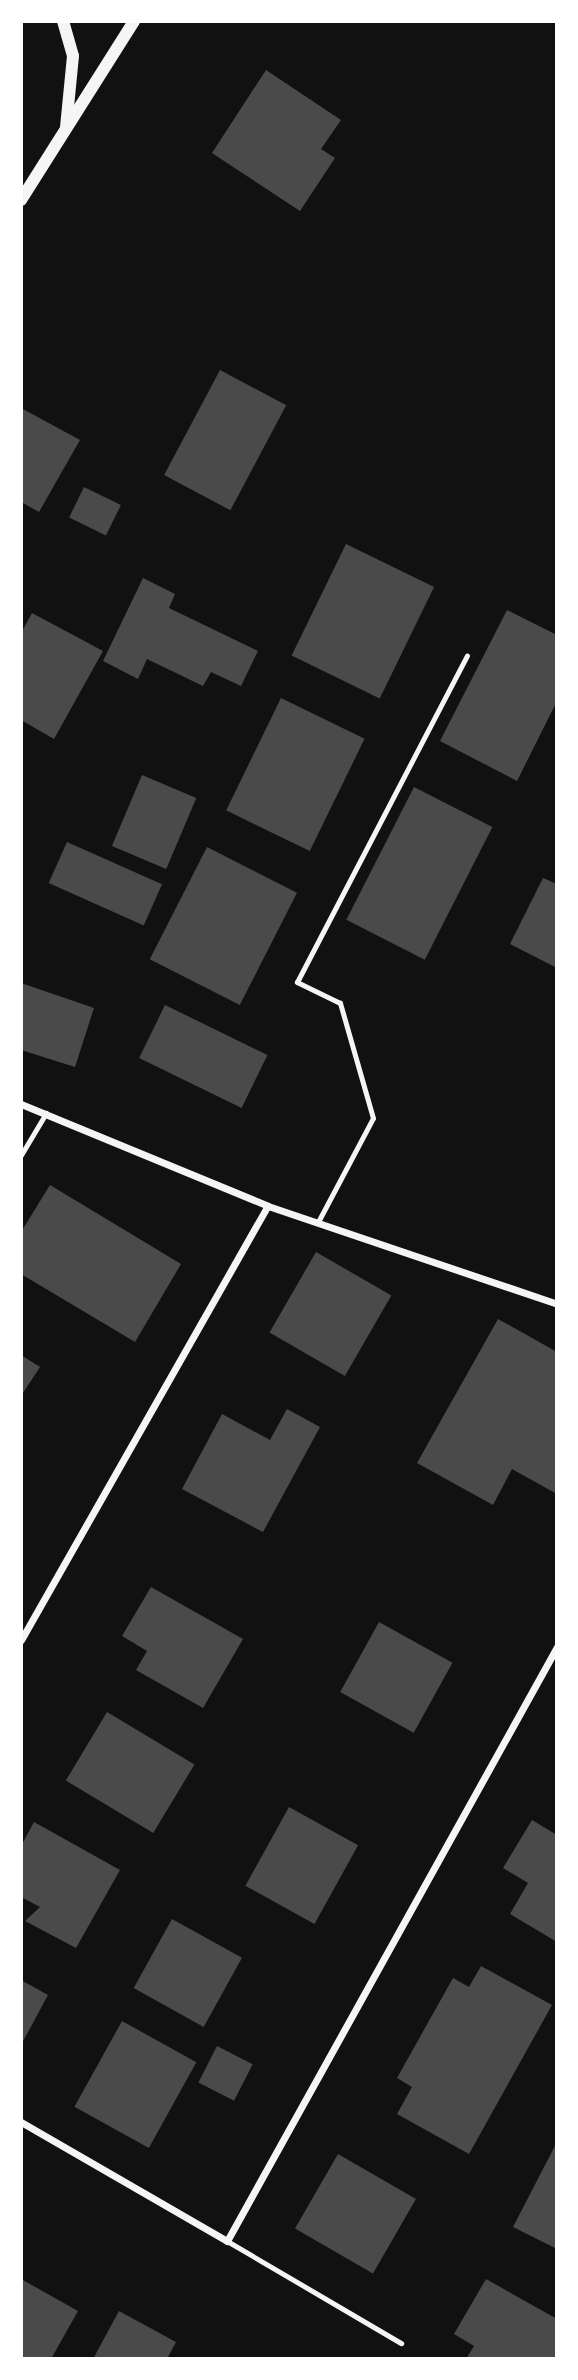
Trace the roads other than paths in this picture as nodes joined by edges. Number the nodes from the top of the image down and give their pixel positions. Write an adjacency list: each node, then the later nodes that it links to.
1 (62, 21): 3 (street)
2 (134, 21): 3 (street)
3 (66, 132): 4 (street)
4 (21, 200)
5 (467, 656): 10 (lane)
6 (21, 1104): 7 (street)
7 (46, 1113): 8 (lane); 9 (street)
8 (21, 1155)
9 (268, 1206): 10 (street); 12 (street)
10 (319, 1220): 11 (street)
11 (557, 1304)
12 (21, 1640)
13 (557, 1647): 15 (street)
14 (21, 2122): 15 (street)
15 (227, 2241): 16 (lane)
16 (401, 2343)

